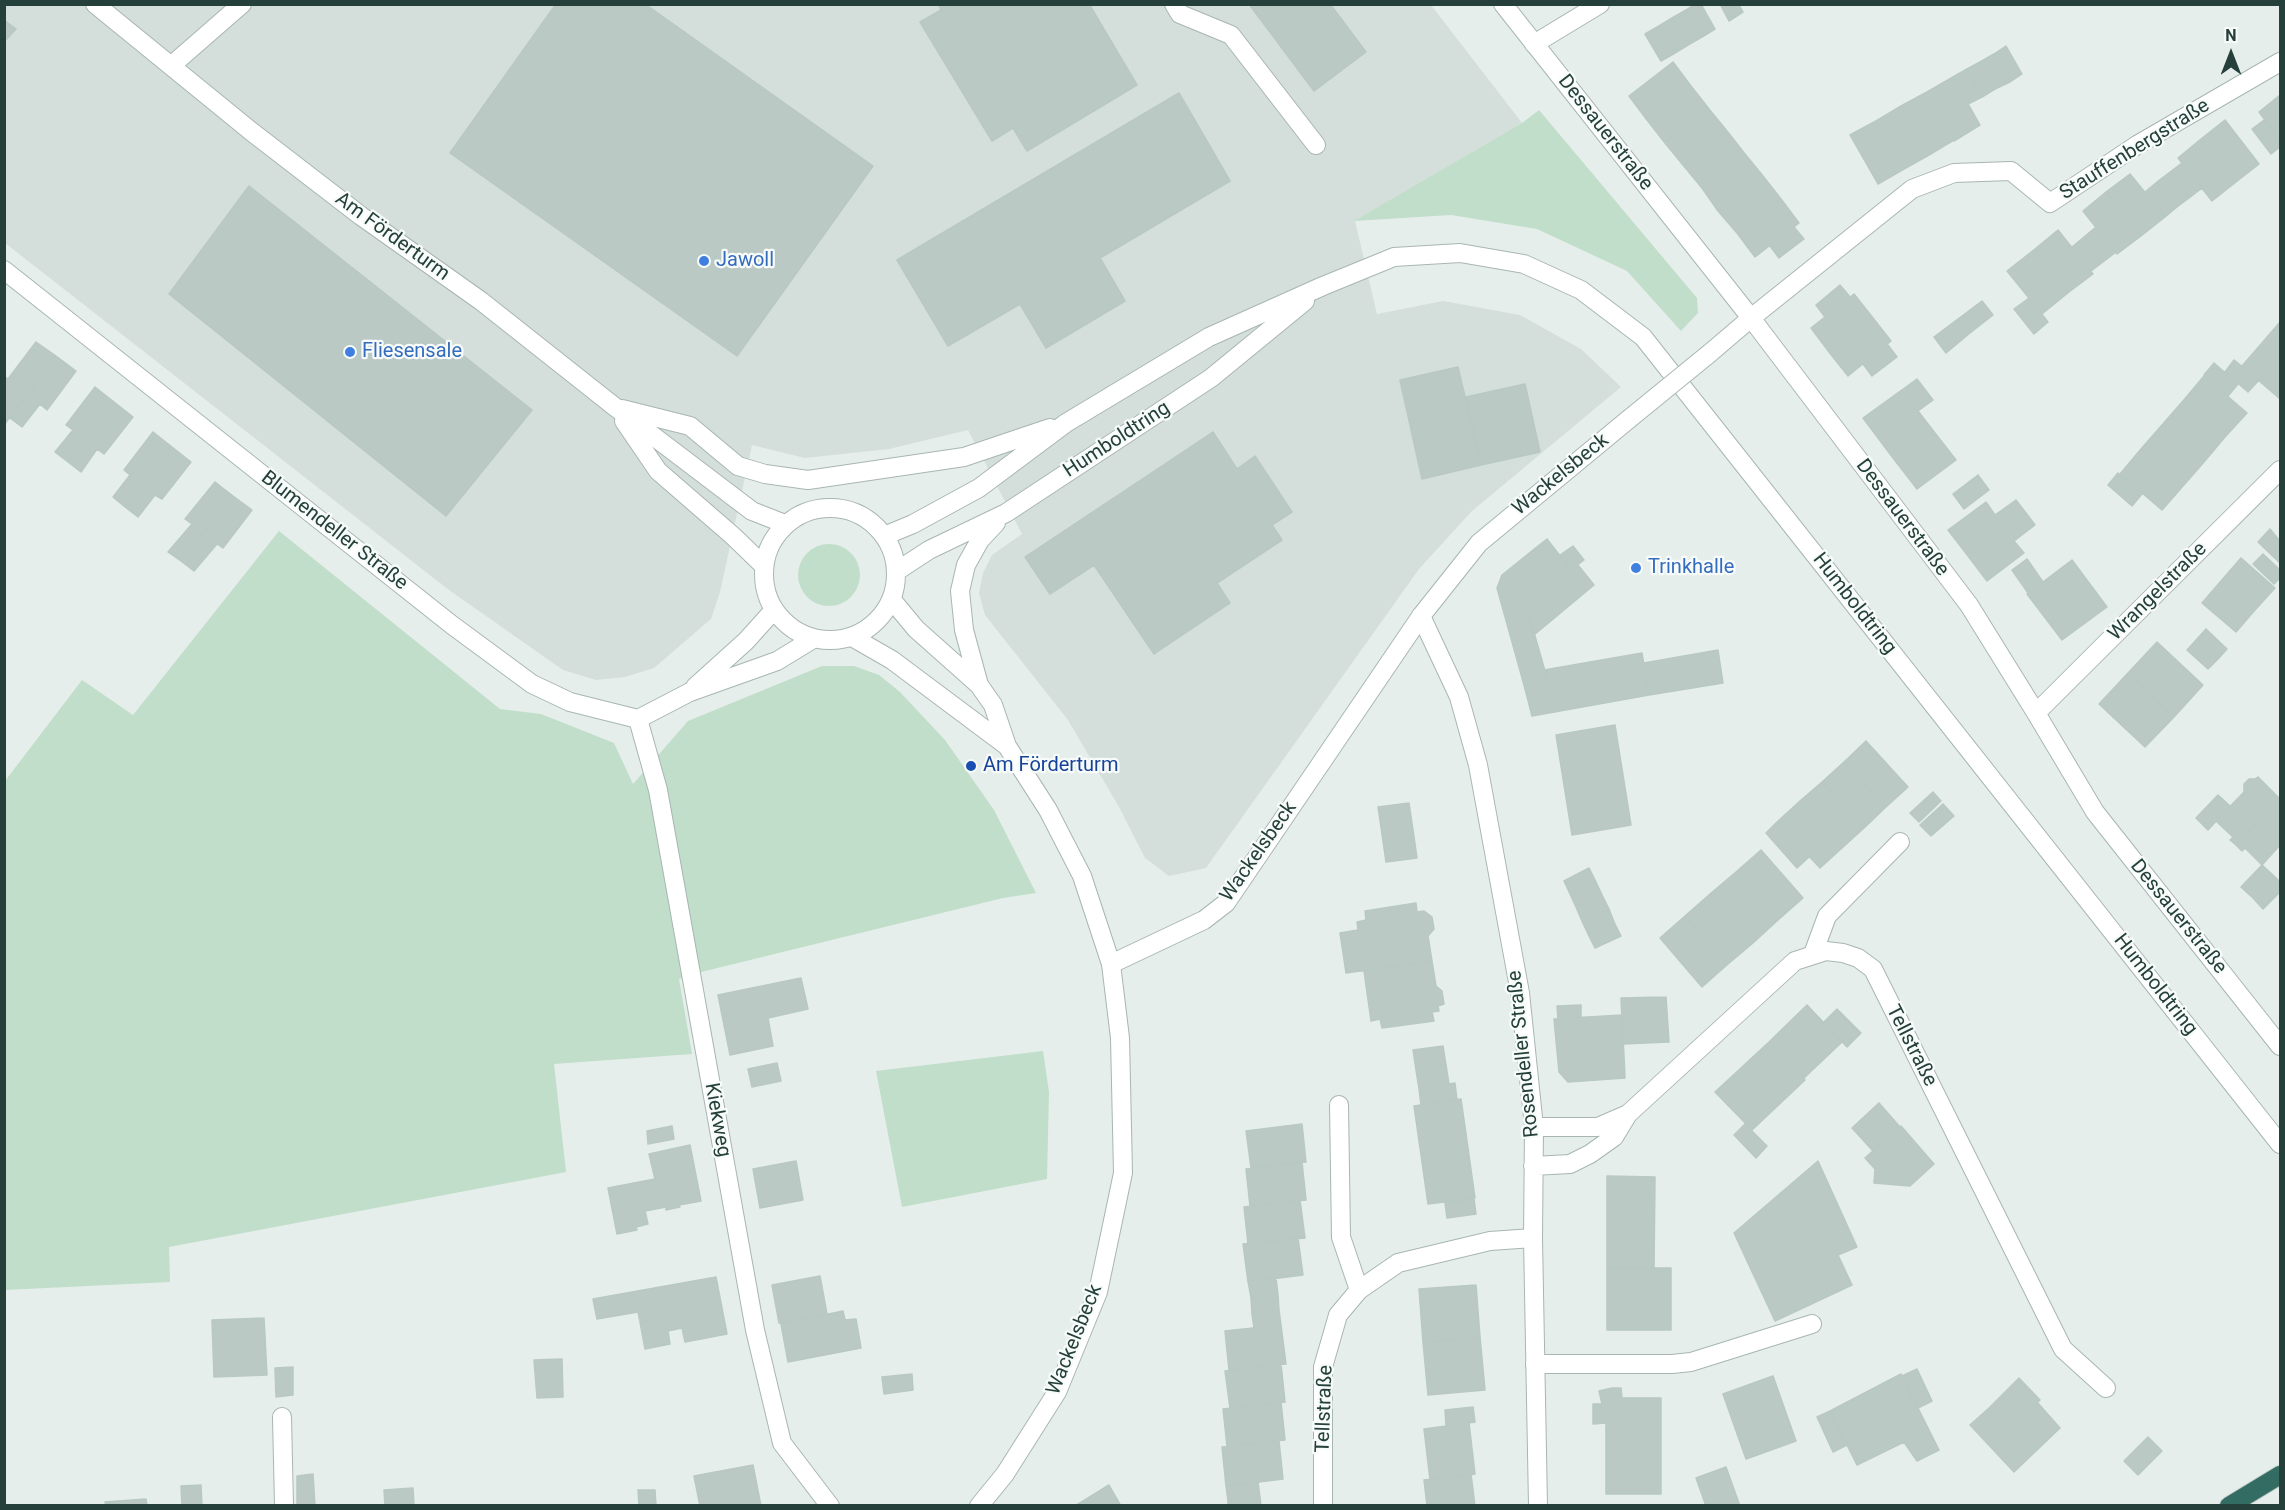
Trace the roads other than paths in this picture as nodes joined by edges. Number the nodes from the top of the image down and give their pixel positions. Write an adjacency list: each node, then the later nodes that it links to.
1 (95, 4): 8 (street, Am Förderturm)
2 (242, 4): 8 (street)
3 (1174, 4): 9 (street)
4 (1503, 4): 6 (street, Dessauerstraße)
5 (1600, 4): 6 (street)
6 (1534, 44): 12 (street, Dessauerstraße)
7 (2280, 62): 12 (street, Stauffenbergstraße)
8 (172, 65): 13 (street, Am Förderturm)
9 (1316, 146)
10 (4, 270): 29 (street, Blumendeller Straße)
11 (1323, 286): 14 (street, Humboldtring); 16 (street, Humboldtring); 38 (street, Humboldtring)
12 (1751, 318): 23 (street, Wackelsbeck, bridge); 28 (street, Dessauerstraße)
13 (615, 407): 14 (street); 17 (street, Am Förderturm); 19 (street, Am Förderturm)
14 (1066, 423): 18 (street, Humboldtring)
15 (2280, 470): 28 (street, Wrangelstraße)
16 (1006, 513): 20 (street, Humboldtring); 26 (street)
17 (784, 524): 18 (street); 19 (street)
18 (884, 536): 20 (street)
19 (763, 565): 22 (street)
20 (897, 571): 21 (street)
21 (892, 600): 24 (street); 26 (street)
22 (773, 610): 25 (street); 27 (street)
23 (1421, 616): 33 (street, Wackelsbeck); 37 (street, Rosendeller Straße)
24 (852, 637): 25 (street); 30 (street)
25 (813, 639): 27 (street)
26 (979, 685): 30 (street)
27 (690, 692): 29 (street)
28 (2036, 713): 34 (street, Dessauerstraße)
29 (639, 719): 48 (street, Kiekweg)
30 (1007, 746): 33 (street)
31 (1900, 843): 32 (street)
32 (1813, 954): 36 (street, Tellstraße); 44 (street, Tellstraße)
33 (1111, 964): 49 (street, Wackelsbeck)
34 (2280, 1046)
35 (1339, 1106): 41 (street)
36 (1628, 1114): 37 (street, Tellstraße); 39 (street, Tellstraße)
37 (1534, 1126): 39 (street, Rosendeller Straße)
38 (2280, 1144)
39 (1533, 1166): 40 (street, Rosendeller Straße)
40 (1533, 1238): 41 (street, Tellstraße); 43 (street, Rosendeller Straße)
41 (1359, 1290): 50 (street, Tellstraße)
42 (1812, 1324): 43 (street)
43 (1535, 1364): 51 (street, Rosendeller Straße)
44 (2106, 1388)
45 (282, 1416): 47 (street)
46 (2280, 1475): 52 (highway)
47 (284, 1506)
48 (830, 1506)
49 (979, 1506)
50 (1323, 1506)
51 (1538, 1506)
52 (2229, 1506)

